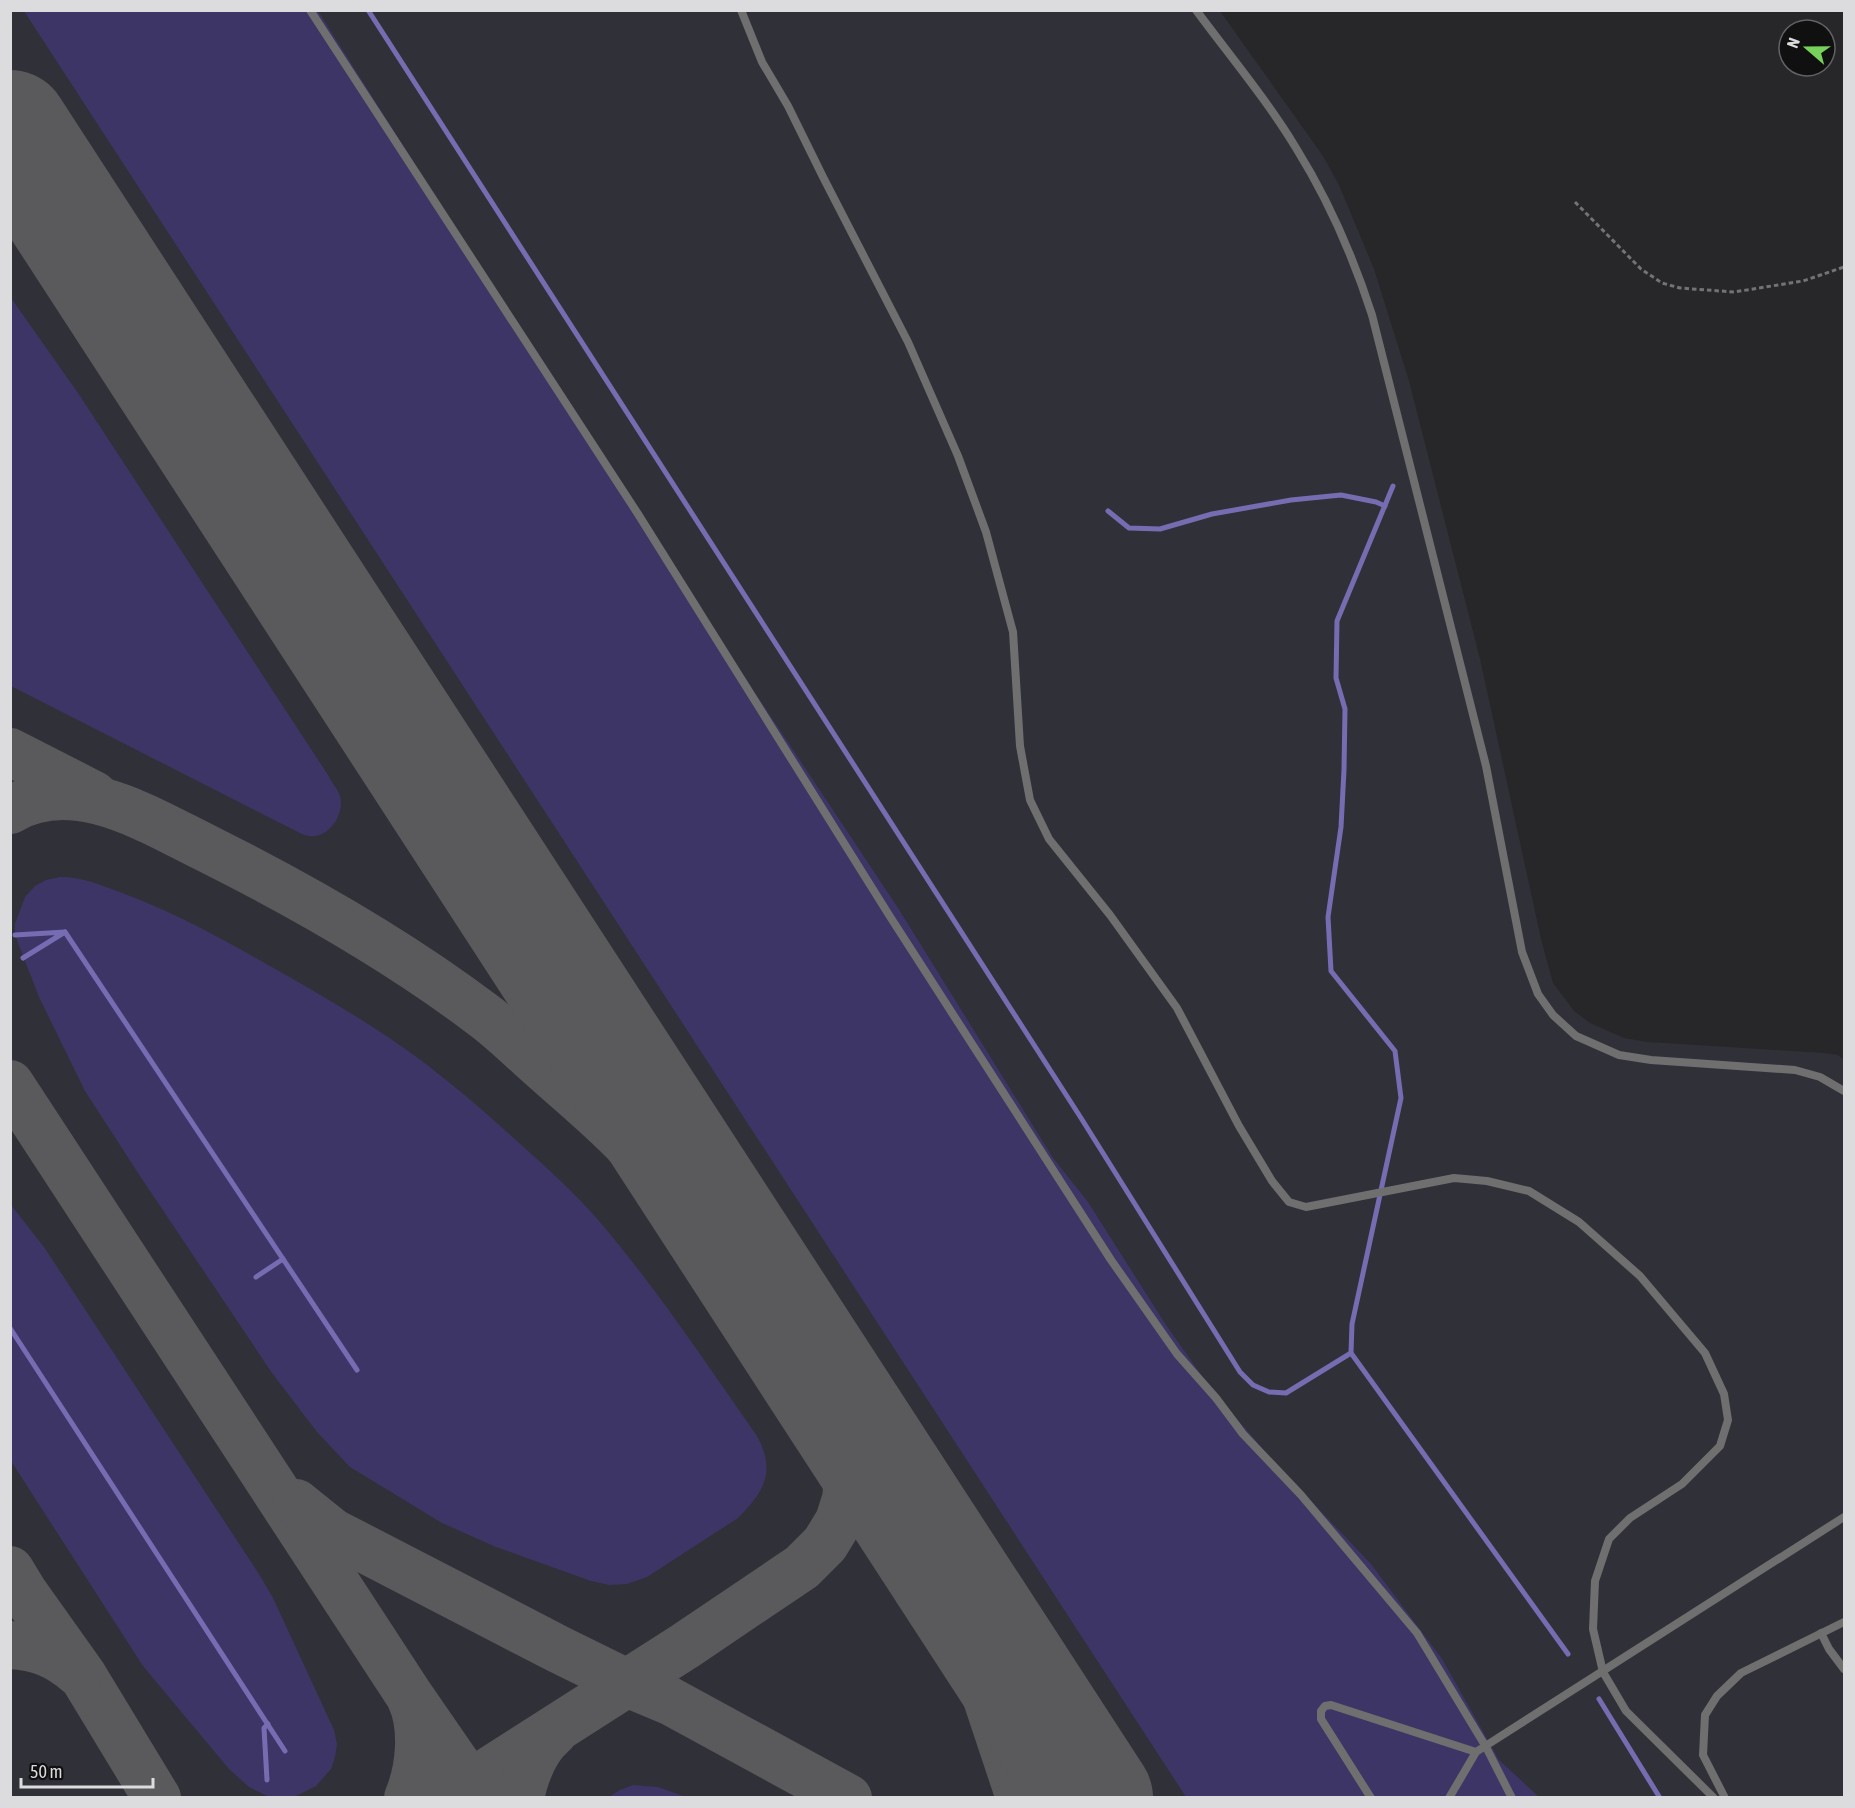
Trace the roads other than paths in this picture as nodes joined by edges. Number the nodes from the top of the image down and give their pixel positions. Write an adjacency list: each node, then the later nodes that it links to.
1 (310, 10): 10 (lane)
2 (741, 10): 9 (lane)
3 (1196, 10): 4 (lane)
4 (1845, 1091)
5 (1845, 1517): 9 (lane)
6 (1845, 1622): 7 (lane)
7 (1821, 1633): 8 (lane); 16 (lane)
8 (1845, 1669)
9 (1603, 1672): 10 (lane); 15 (lane)
10 (1486, 1747): 11 (lane); 14 (lane)
11 (1476, 1752): 12 (lane); 13 (lane)
12 (1371, 1797)
13 (1449, 1797)
14 (1512, 1797)
15 (1714, 1797)
16 (1725, 1797)

